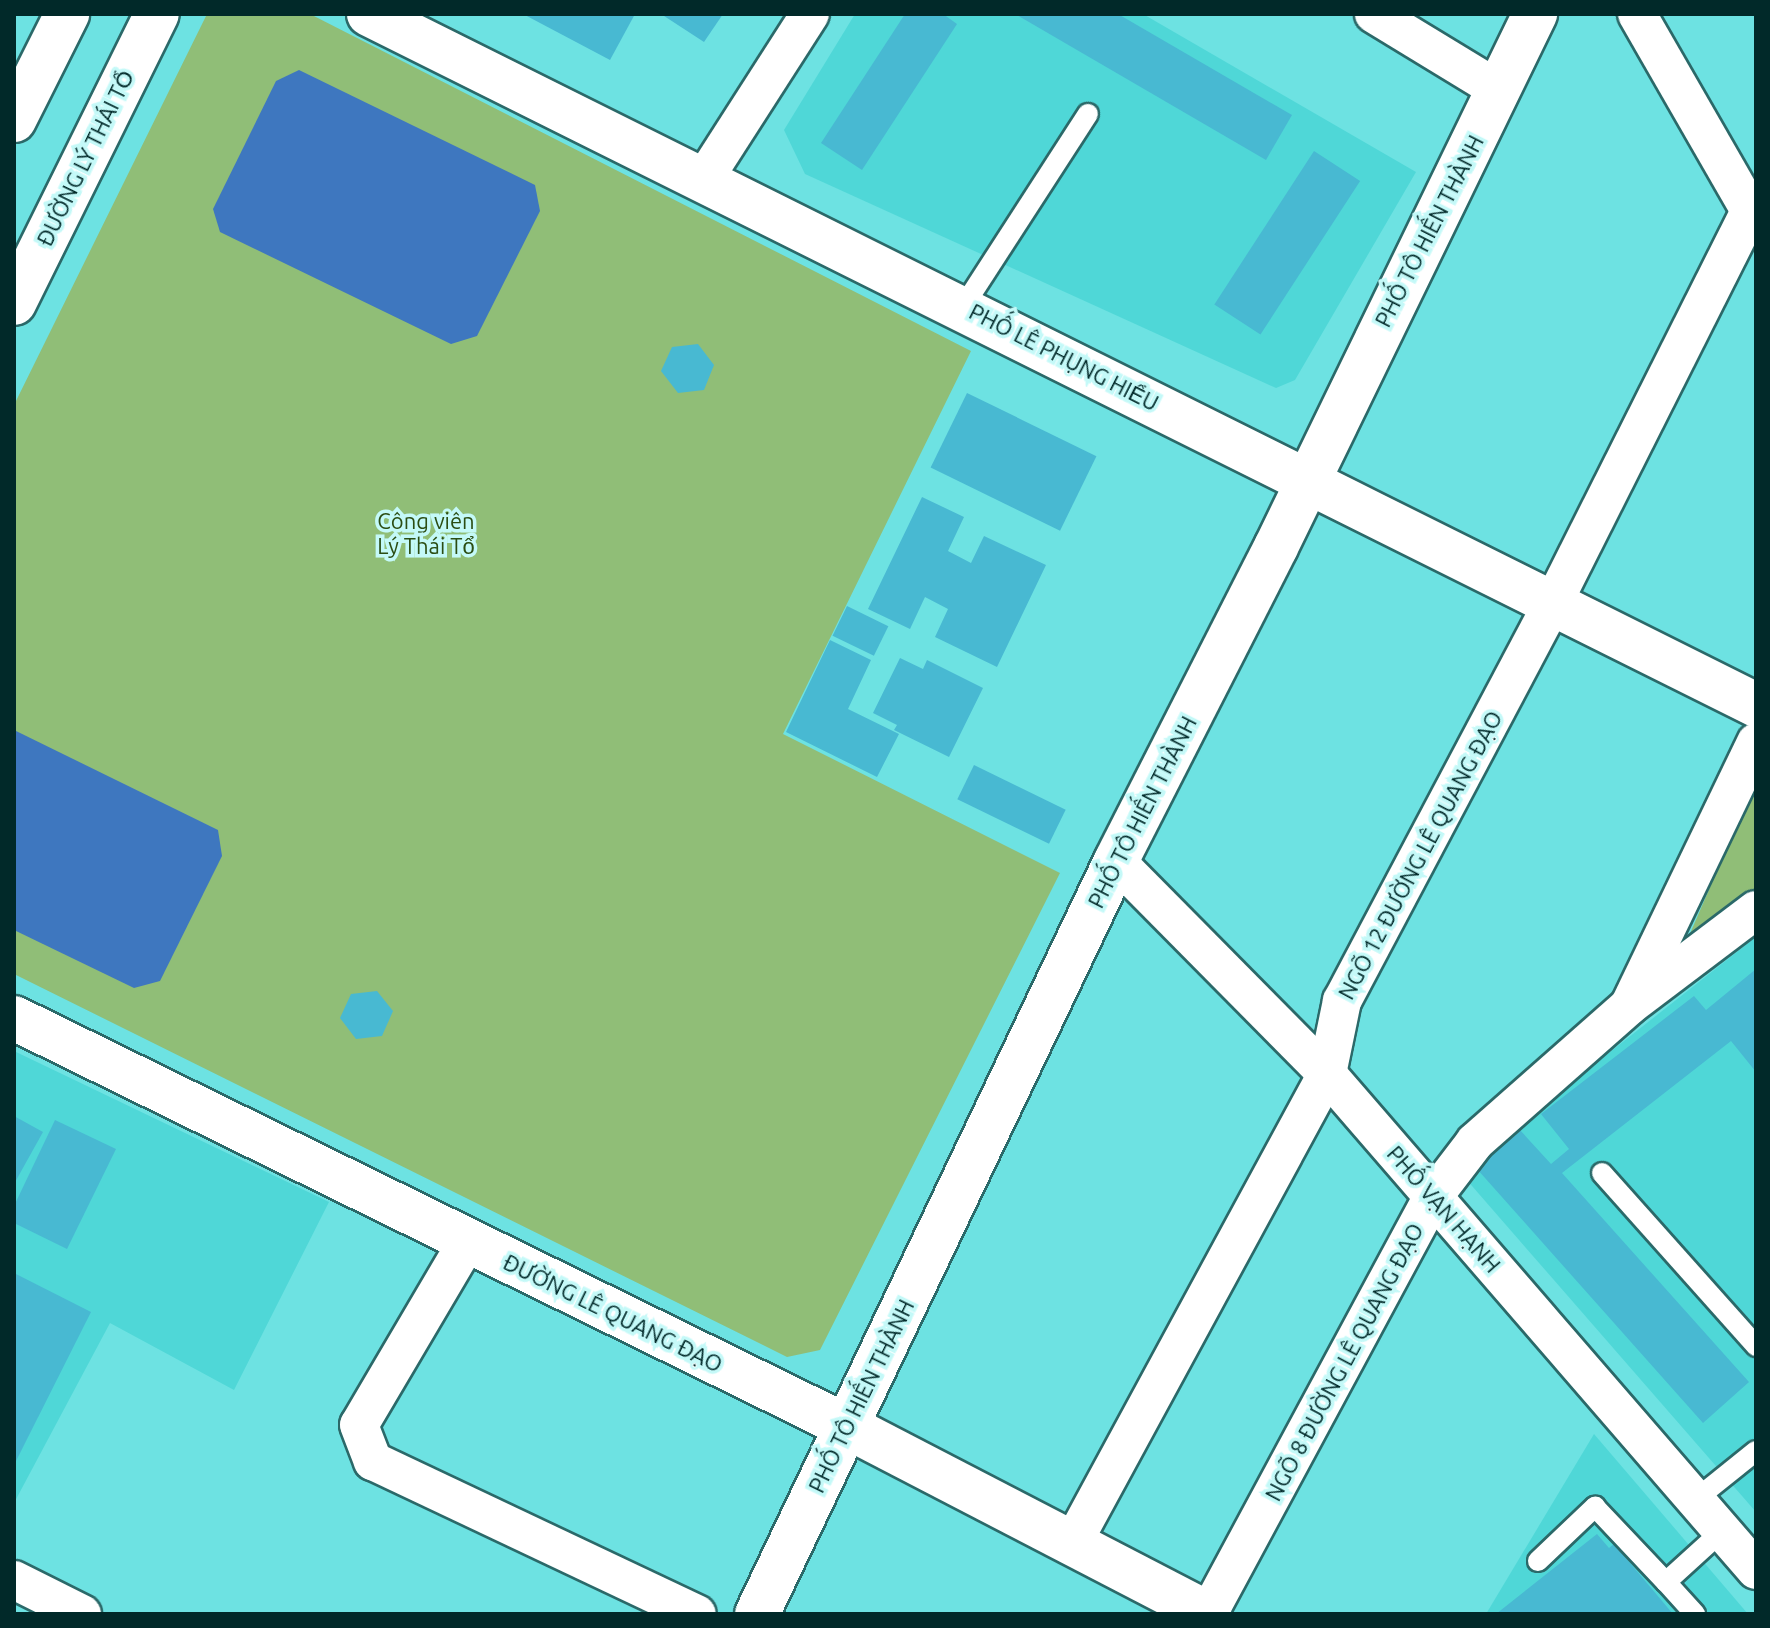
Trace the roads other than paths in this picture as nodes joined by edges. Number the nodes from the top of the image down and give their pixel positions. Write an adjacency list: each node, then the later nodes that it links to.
1 (67, 14): 8 (main road)
2 (157, 14): 14 (main road, ĐƯỜNG LÝ THÁI TỔ)
3 (369, 14): 12 (main road, PHỐ LÊ PHỤNG HIỂU)
4 (810, 14): 12 (street)
5 (1374, 14): 9 (street)
6 (1535, 14): 9 (main road, PHỐ TÔ HIẾN THÀNH)
7 (1637, 14): 13 (street)
8 (25, 74): 11 (main road)
9 (1499, 90): 16 (main road, PHỐ TÔ HIẾN THÀNH)
10 (1088, 114): 15 (lane)
11 (14, 120)
12 (704, 179): 15 (main road, PHỐ LÊ PHỤNG HIỂU)
13 (1753, 209): 17 (street, NGÕ 12 ĐƯỜNG LÊ QUANG ĐẠO)
14 (14, 303)
15 (963, 307): 16 (main road, PHỐ LÊ PHỤNG HIỂU)
16 (1306, 477): 17 (main road, PHỐ LÊ PHỤNG HIỂU); 20 (main road, PHỐ TÔ HIẾN THÀNH)
17 (1554, 601): 18 (main road, PHỐ LÊ PHỤNG HIỂU); 24 (street, NGÕ 12 ĐƯỜNG LÊ QUANG ĐẠO)
18 (1756, 705)
19 (1756, 742): 22 (street)
20 (1116, 861): 24 (street, PHỐ VẠN HẠNH); 29 (main road, PHỐ TÔ HIẾN THÀNH)
21 (1756, 910): 22 (street, NGÕ 8 ĐƯỜNG LÊ QUANG ĐẠO)
22 (1629, 1006): 26 (street, NGÕ 8 ĐƯỜNG LÊ QUANG ĐẠO)
23 (14, 1018): 27 (main road, ĐƯỜNG LÊ QUANG ĐẠO)
24 (1327, 1074): 26 (street, PHỐ VẠN HẠNH); 33 (street, NGÕ 12 ĐƯỜNG LÊ QUANG ĐẠO)
25 (1602, 1173): 28 (lane)
26 (1433, 1197): 31 (street, PHỐ VẠN HẠNH); 41 (street, NGÕ 8 ĐƯỜNG LÊ QUANG ĐẠO)
27 (467, 1242): 29 (main road, ĐƯỜNG LÊ QUANG ĐẠO); 39 (street)
28 (1756, 1346)
29 (846, 1426): 33 (main road, ĐƯỜNG LÊ QUANG ĐẠO); 40 (main road, PHỐ TÔ HIẾN THÀNH)
30 (1756, 1451): 31 (lane)
31 (1695, 1500): 32 (street, PHỐ VẠN HẠNH)
32 (1722, 1531): 35 (street, PHỐ VẠN HẠNH); 37 (lane)
33 (1072, 1544): 41 (main road, ĐƯỜNG LÊ QUANG ĐẠO)
34 (1538, 1561): 37 (lane)
35 (1756, 1570)
36 (14, 1580): 38 (street)
37 (1666, 1582): 42 (lane)
38 (82, 1614)
39 (697, 1614)
40 (757, 1614)
41 (1208, 1614)
42 (1695, 1614)

